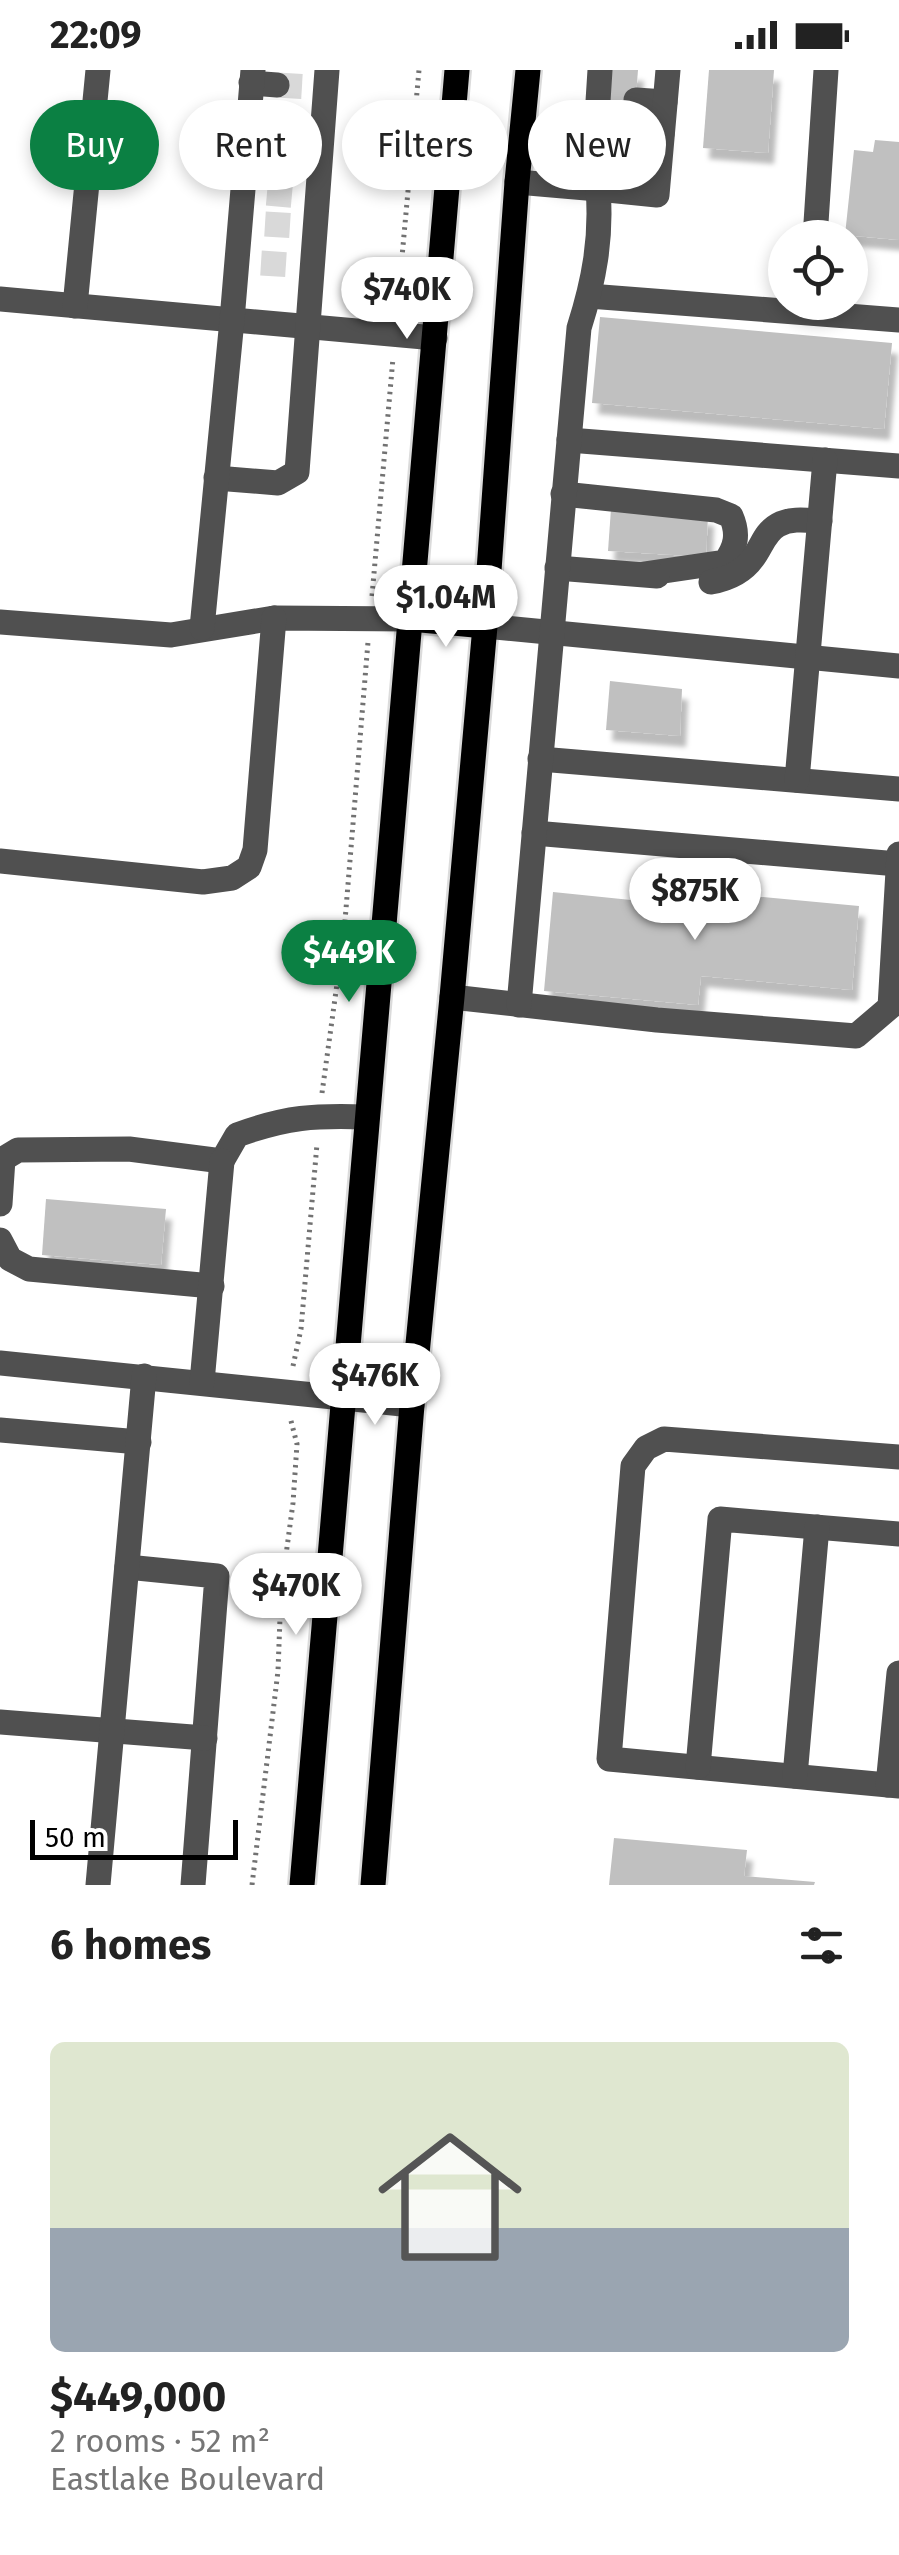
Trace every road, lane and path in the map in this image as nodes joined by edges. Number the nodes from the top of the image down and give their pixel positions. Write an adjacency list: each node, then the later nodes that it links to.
1 (98, 70): 20 (street)
2 (419, 70): 26 (path)
3 (457, 70): 27 (main road)
4 (528, 70): 12 (main road)
5 (600, 70): 10 (street)
6 (668, 70): 11 (street)
7 (826, 70): 17 (street)
8 (260, 80): 23 (street)
9 (321, 82): 25 (street)
10 (602, 100)
11 (665, 100)
12 (517, 182): 13 (street); 40 (main road)
13 (528, 183)
14 (598, 190): 18 (street)
15 (615, 190): 16 (street)
16 (656, 190)
17 (816, 220)
18 (590, 296): 21 (street); 28 (street)
19 (0, 299): 20 (street)
20 (75, 306): 23 (street)
21 (768, 306)
22 (868, 316): 24 (street)
23 (232, 320): 25 (street); 31 (street)
24 (899, 320)
25 (309, 327): 26 (street); 31 (street)
26 (394, 335): 27 (street); 38 (path)
27 (435, 338): 37 (main road)
28 (568, 440): 29 (street); 32 (street)
29 (825, 460): 30 (street); 33 (street)
30 (899, 466)
31 (216, 478): 41 (street)
32 (563, 494): 34 (street); 35 (street)
33 (820, 521): 35 (street); 43 (street)
34 (557, 568): 35 (street); 42 (street)
35 (644, 574)
36 (274, 618): 38 (street); 41 (street); 50 (street)
37 (412, 618): 38 (street); 40 (main road); 55 (main road)
38 (370, 619): 54 (path)
39 (0, 622): 41 (street)
40 (485, 626): 42 (street); 52 (main road)
41 (202, 628)
42 (551, 632): 43 (street); 45 (street)
43 (808, 657): 44 (street); 46 (street)
44 (899, 666)
45 (540, 760): 46 (street); 48 (street)
46 (797, 780): 47 (street)
47 (899, 788)
48 (534, 833): 51 (street); 53 (street)
49 (899, 854): 51 (street)
50 (0, 861)
51 (898, 864): 53 (street)
52 (452, 996): 53 (street); 65 (main road)
53 (519, 1005)
54 (320, 1115): 55 (street); 56 (street); 61 (path)
55 (367, 1117): 64 (main road)
56 (222, 1161): 57 (street); 59 (street)
57 (0, 1204)
58 (0, 1240): 59 (street)
59 (212, 1286): 63 (street)
60 (0, 1362): 62 (street)
61 (294, 1363)
62 (144, 1376): 63 (street); 68 (street)
63 (202, 1382): 64 (street)
64 (345, 1396): 65 (street); 83 (main road)
65 (412, 1405): 84 (main road)
66 (290, 1414): 82 (path)
67 (0, 1430): 68 (street)
68 (139, 1442): 72 (street)
69 (899, 1457): 77 (street)
70 (817, 1527): 71 (street); 77 (street); 78 (street)
71 (899, 1534)
72 (127, 1567): 75 (street); 76 (street)
73 (899, 1673): 79 (street)
74 (0, 1722): 75 (street)
75 (112, 1730): 76 (street); 80 (street)
76 (205, 1738): 81 (street)
77 (698, 1768): 78 (street)
78 (795, 1776): 79 (street)
79 (894, 1785)
80 (98, 1885)
81 (193, 1885)
82 (252, 1885)
83 (302, 1885)
84 (373, 1885)

